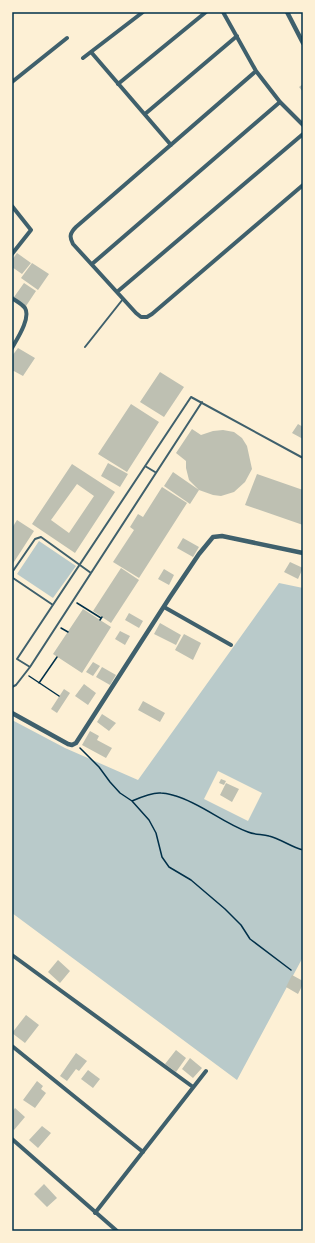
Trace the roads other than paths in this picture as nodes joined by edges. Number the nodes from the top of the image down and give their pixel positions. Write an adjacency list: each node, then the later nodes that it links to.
1 (143, 12): 8 (street)
2 (206, 12): 12 (street)
3 (223, 12): 5 (street)
4 (287, 12): 7 (street)
5 (237, 36): 10 (street); 14 (street)
6 (67, 38): 11 (street)
7 (303, 43)
8 (91, 52): 9 (street); 12 (street)
9 (83, 58)
10 (256, 71): 13 (street); 17 (street)
11 (12, 82)
12 (118, 84): 14 (street)
13 (280, 102): 15 (street); 21 (street)
14 (144, 114): 17 (street)
15 (303, 125)
16 (303, 134): 22 (street)
17 (171, 145): 21 (street)
18 (303, 185): 24 (street)
19 (12, 206): 20 (street)
20 (12, 254)
21 (92, 264): 22 (street)
22 (117, 292): 24 (street)
23 (12, 298): 26 (street)
24 (123, 299): 25 (lane)
25 (86, 347)
26 (12, 348)
27 (202, 402): 28 (lane); 29 (lane); 30 (lane)
28 (303, 458)
29 (145, 466): 30 (lane); 32 (lane)
30 (155, 472): 33 (lane)
31 (303, 553): 35 (street)
32 (80, 565): 33 (lane); 34 (lane); 34 (lane)
33 (91, 573): 37 (lane)
34 (53, 605): 37 (lane)
35 (164, 607): 36 (street); 39 (street)
36 (231, 645)
37 (30, 667): 38 (lane)
38 (12, 687)
39 (12, 713)
40 (12, 955): 43 (street)
41 (12, 1046): 45 (street)
42 (206, 1071): 43 (street)
43 (193, 1088): 45 (street)
44 (12, 1138): 46 (street)
45 (143, 1152): 46 (street)
46 (95, 1212): 47 (street)
47 (117, 1231)

